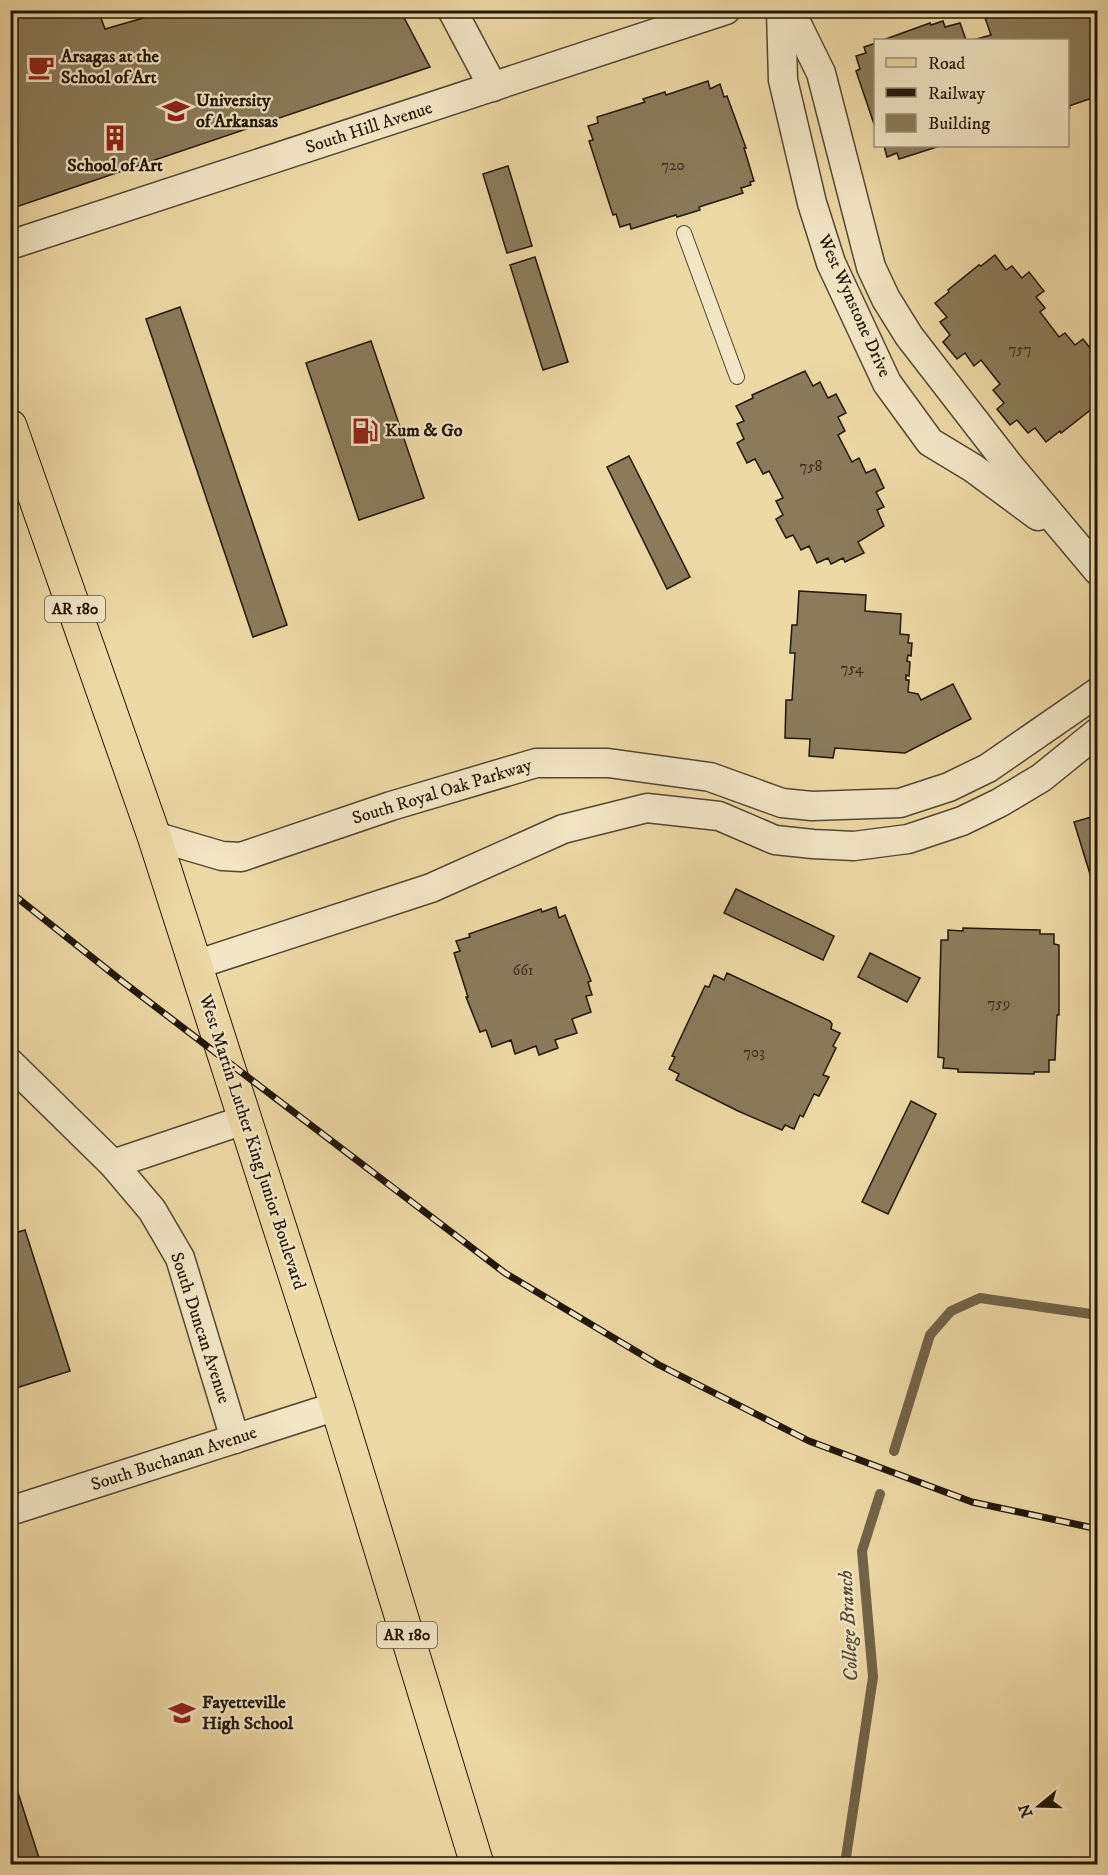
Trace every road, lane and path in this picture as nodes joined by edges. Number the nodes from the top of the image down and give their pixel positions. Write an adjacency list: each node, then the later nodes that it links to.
1 (452, 10): 5 (street)
2 (726, 10): 5 (street, South Hill Avenue)
3 (782, 10): 10 (street, West Wynstone Drive)
4 (790, 10): 10 (street, West Wynstone Drive)
5 (493, 87): 7 (street, South Hill Avenue)
6 (684, 233): 8 (lane)
7 (10, 245)
8 (737, 377)
9 (10, 426): 14 (main road, West Martin Luther King Junior Boulevard / AR 180)
10 (1057, 522): 11 (street, West Wynstone Drive)
11 (1098, 571)
12 (1098, 692): 14 (street, South Royal Oak Parkway)
13 (1098, 732): 15 (street)
14 (154, 836): 15 (main road, West Martin Luther King Junior Boulevard / AR 180)
15 (195, 966): 17 (main road, West Martin Luther King Junior Boulevard / AR 180)
16 (10, 1063): 18 (street, South Duncan Avenue)
17 (244, 1120): 18 (street); 19 (main road, West Martin Luther King Junior Boulevard / AR 180)
18 (113, 1164): 20 (street, South Duncan Avenue)
19 (337, 1407): 20 (street, South Buchanan Avenue); 22 (main road, West Martin Luther King Junior Boulevard / AR 180)
20 (236, 1439): 21 (street, South Buchanan Avenue)
21 (10, 1511)
22 (477, 1864)

